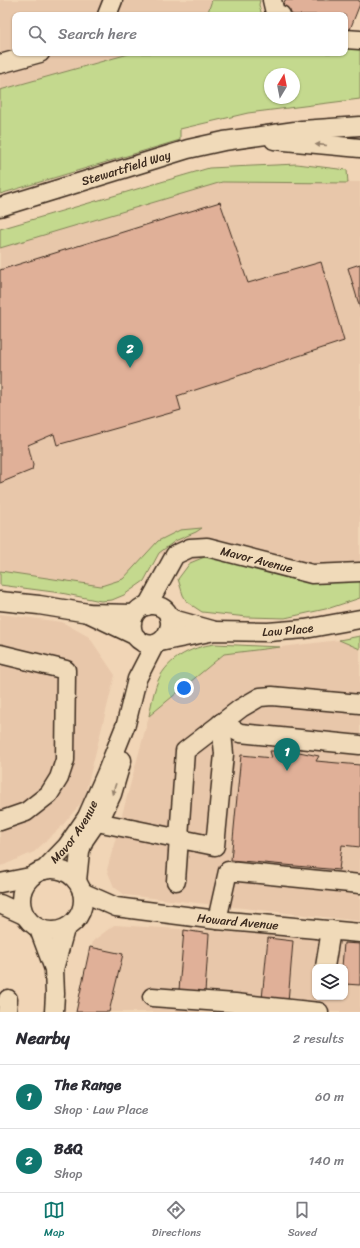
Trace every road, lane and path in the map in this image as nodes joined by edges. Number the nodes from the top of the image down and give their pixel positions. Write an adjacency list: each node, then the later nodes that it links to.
1 (113, 0): 3 (street)
2 (272, 0): 4 (street)
3 (108, 12)
4 (275, 12)
5 (348, 39): 6 (street)
6 (360, 40)
7 (29, 56): 8 (street)
8 (0, 64)
9 (360, 126): 10 (street, Stewartfield Way)
10 (253, 138): 11 (street, Stewartfield Way, one-way to 10); 12 (street, Stewartfield Way)
11 (360, 148)
12 (0, 207)
13 (360, 572): 15 (street, Mavor Avenue)
14 (0, 602): 16 (street, Law Place)
15 (153, 612): 16 (street, Law Place); 18 (street, Law Place); 19 (street); 19 (street, Mavor Avenue)
16 (88, 614): 19 (street, Law Place)
17 (360, 619): 18 (street, Law Place)
18 (215, 631): 19 (street, Law Place)
19 (147, 640): 24 (street, Mavor Avenue)
20 (0, 654): 25 (street)
21 (360, 704): 22 (street)
22 (221, 723): 23 (street); 26 (street); 26 (street)
23 (360, 745)
24 (92, 819): 26 (street); 27 (street, Mavor Avenue); 31 (street, Mavor Avenue)
25 (0, 821)
26 (179, 839): 28 (street)
27 (37, 873): 29 (street); 31 (street); 34 (street)
28 (176, 881)
29 (0, 883)
30 (360, 884): 36 (street)
31 (79, 887): 33 (street, Howard Avenue); 35 (street)
32 (0, 904): 34 (street)
33 (116, 907): 35 (street, Howard Avenue); 36 (street, Howard Avenue)
34 (24, 914): 37 (street)
35 (80, 914): 38 (street)
36 (217, 920): 39 (street, Howard Avenue)
37 (39, 929): 38 (street); 42 (street)
38 (65, 929): 42 (street)
39 (331, 930): 40 (street, Howard Avenue); 41 (street)
40 (360, 933)
41 (325, 964)
42 (54, 969): 45 (street)
43 (152, 997): 46 (street)
44 (320, 1000): 46 (street)
45 (54, 1012)
46 (318, 1012)

